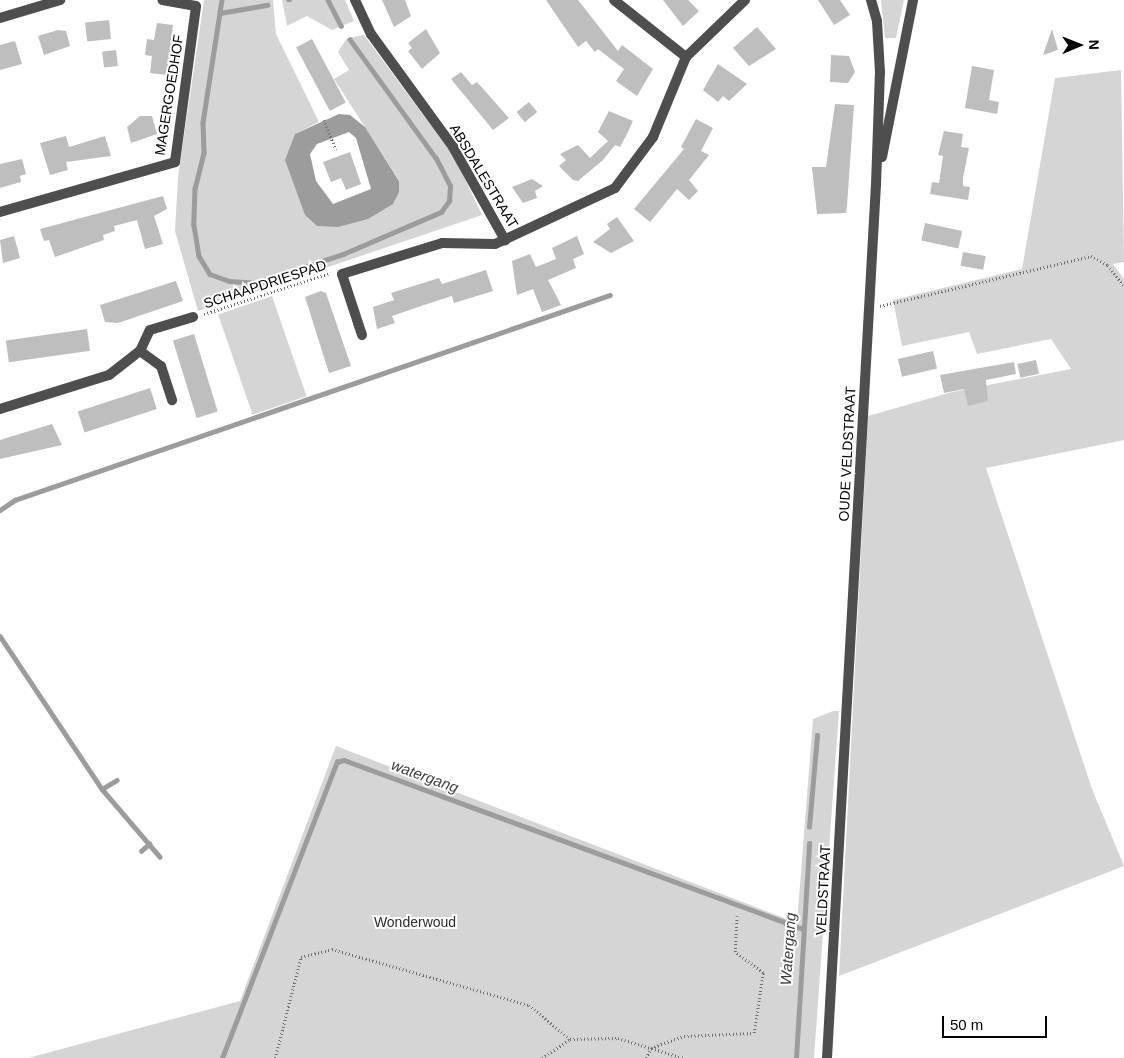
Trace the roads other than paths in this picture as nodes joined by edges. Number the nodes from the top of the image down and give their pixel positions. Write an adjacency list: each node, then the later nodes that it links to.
1 (60, 0): 8 (street)
2 (163, 0): 11 (street, MAGERGOEDHOF)
3 (355, 0): 12 (street, ABSDALESTRAAT)
4 (614, 0): 9 (street)
5 (746, 0): 9 (street, ABSDALESTRAAT)
6 (871, 0): 10 (street, OUDE VELDSTRAAT)
7 (914, 0): 10 (street, OUDE VELDSTRAAT)
8 (0, 18)
9 (686, 57): 12 (street, ABSDALESTRAAT)
10 (876, 185): 18 (street, OUDE VELDSTRAAT)
11 (0, 212)
12 (505, 240): 14 (street)
13 (193, 317): 15 (street)
14 (362, 335)
15 (140, 351): 16 (street); 17 (street)
16 (172, 400)
17 (0, 409)
18 (847, 724): 19 (street, VELDSTRAAT)
19 (827, 1058)

